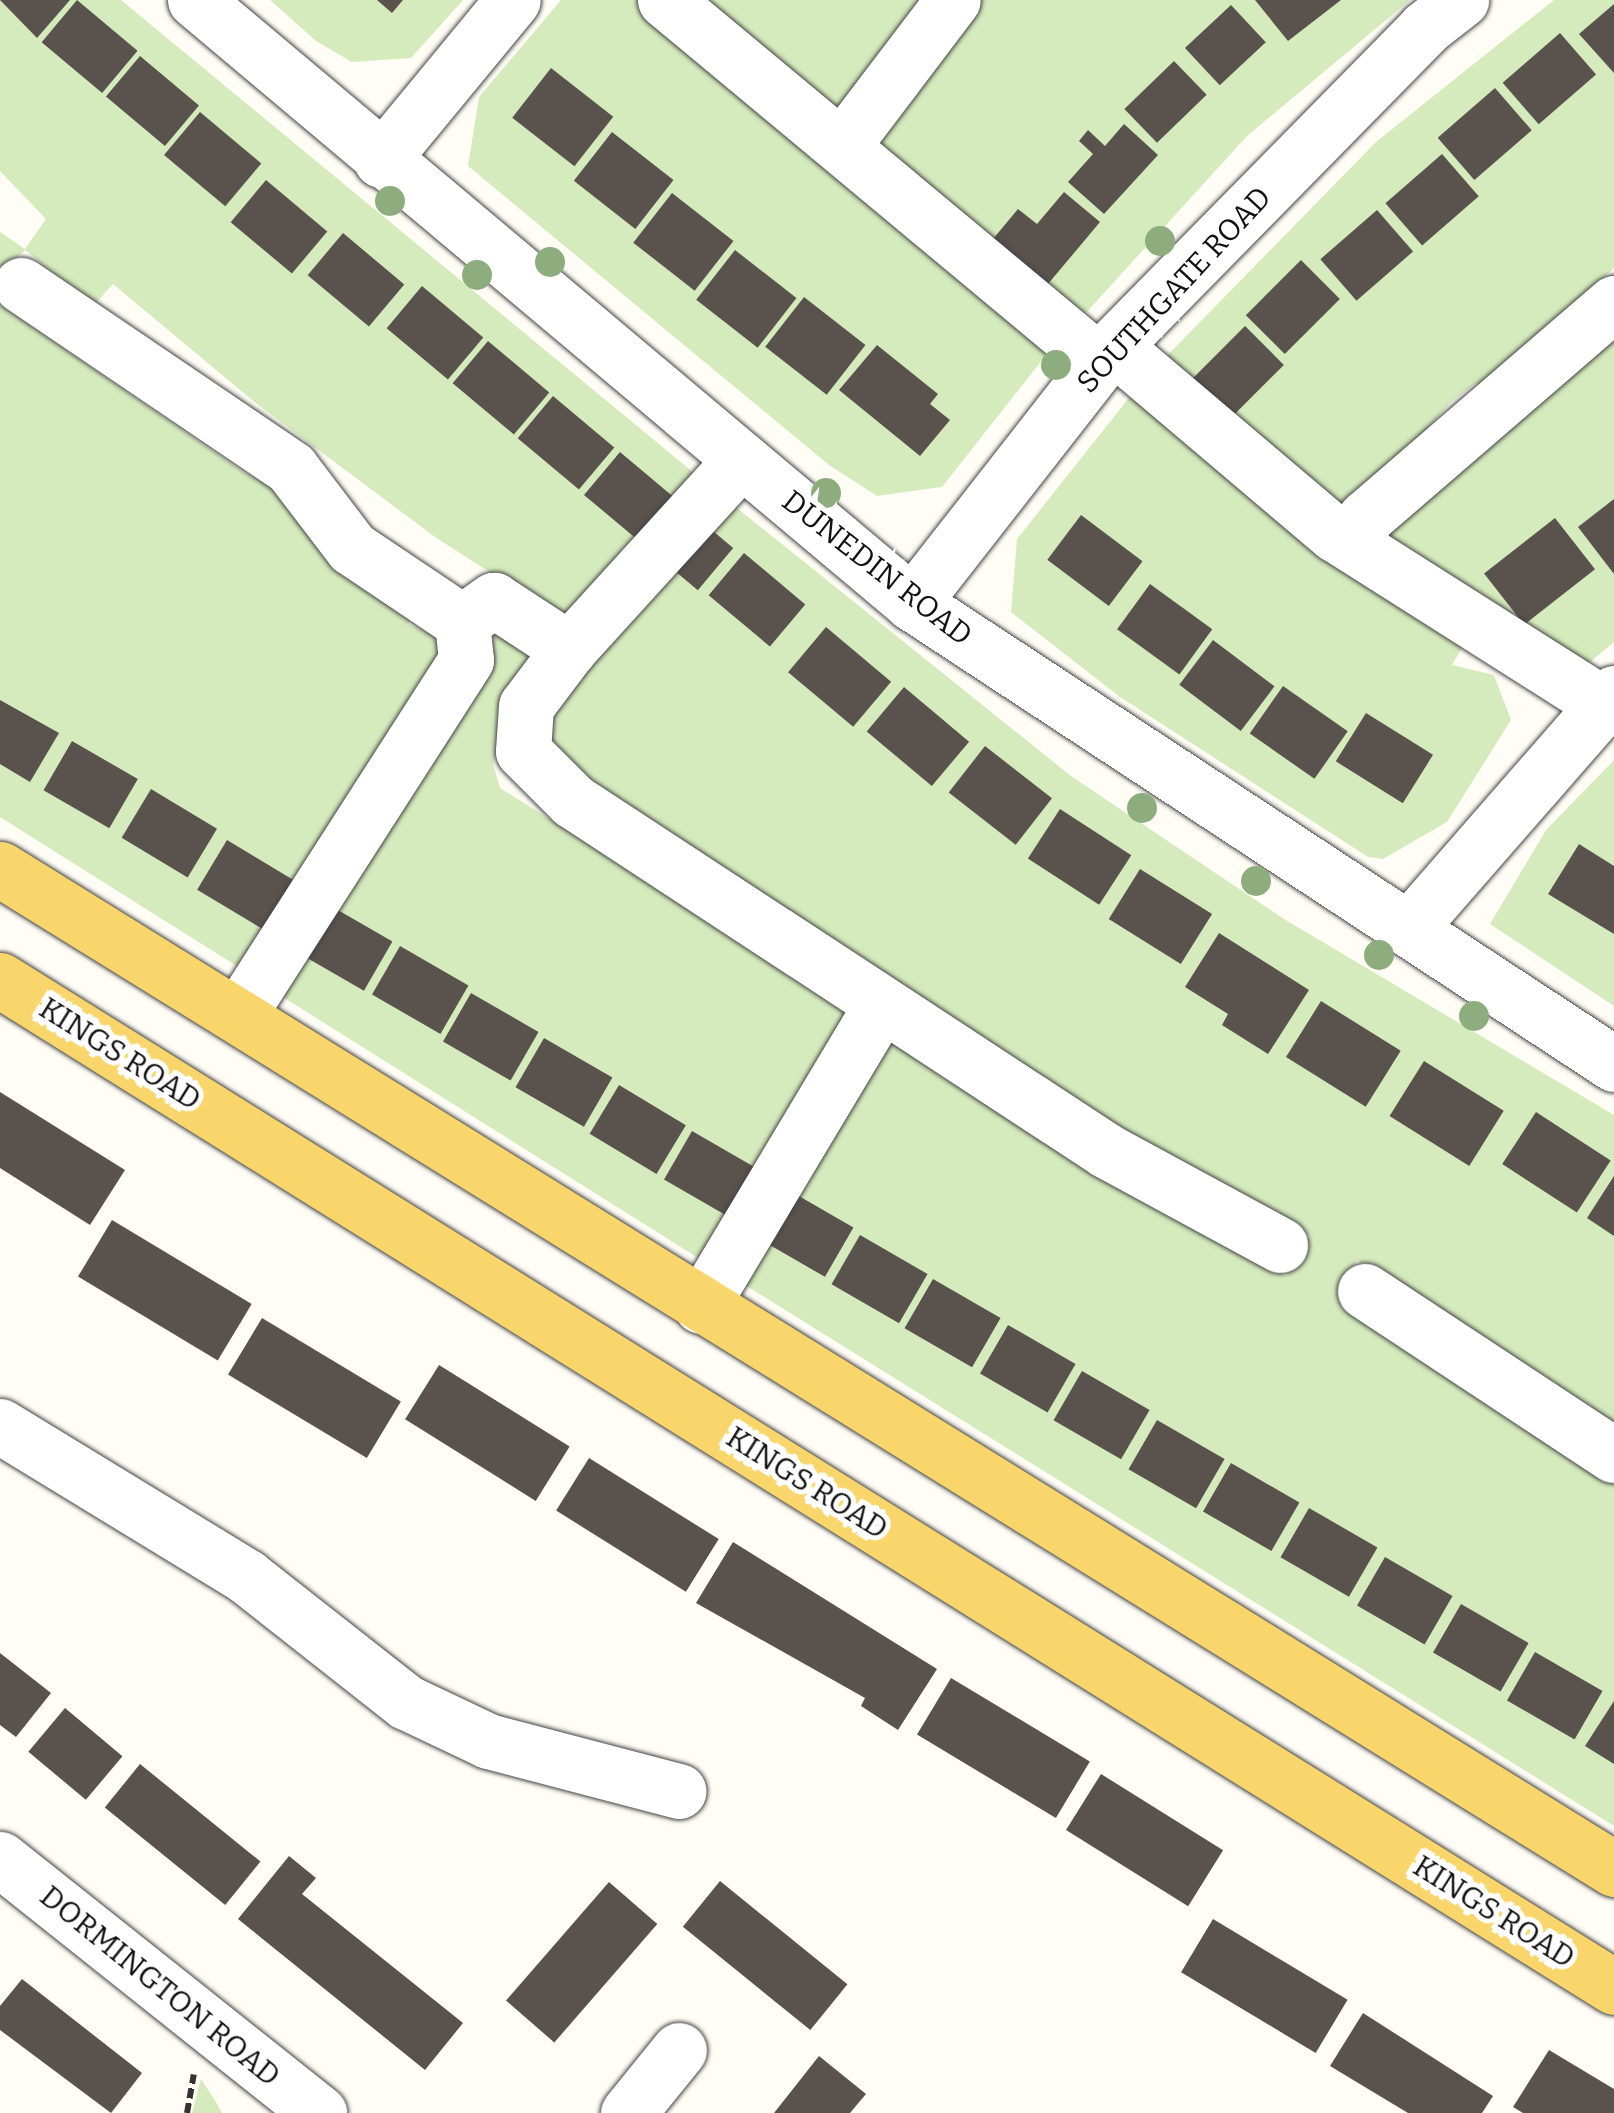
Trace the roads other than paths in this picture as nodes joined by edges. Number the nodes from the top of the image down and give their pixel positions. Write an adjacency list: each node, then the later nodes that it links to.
1 (195, 0): 7 (street, DUNEDIN ROAD)
2 (513, 0): 7 (street)
3 (666, 0): 6 (street)
4 (953, 0): 6 (street)
5 (1461, 0): 10 (street, SOUTHGATE ROAD)
6 (842, 146): 10 (street)
7 (381, 160): 11 (street, DUNEDIN ROAD)
8 (21, 285): 14 (street)
9 (1614, 302): 12 (street)
10 (1107, 354): 12 (street); 13 (street, SOUTHGATE ROAD)
11 (741, 460): 13 (street, DUNEDIN ROAD); 15 (street)
12 (1356, 542): 16 (street)
13 (912, 603): 18 (street, DUNEDIN ROAD)
14 (462, 622): 15 (street); 21 (street)
15 (569, 648): 20 (street)
16 (1607, 697): 18 (street)
17 (0, 869): 21 (main road)
18 (1409, 928): 22 (street, DUNEDIN ROAD)
19 (0, 980): 31 (main road, KINGS ROAD)
20 (882, 1004): 23 (street); 25 (street)
21 (239, 1014): 25 (main road)
22 (1614, 1064)
23 (1280, 1245)
24 (1365, 1291): 27 (street)
25 (701, 1306): 30 (main road)
26 (0, 1426): 28 (street)
27 (1614, 1455)
28 (679, 1791)
29 (0, 1859): 33 (street, DORMINGTON ROAD)
30 (1614, 1869)
31 (1614, 1987)
32 (680, 2050): 34 (street)
33 (311, 2111)
34 (628, 2113)

